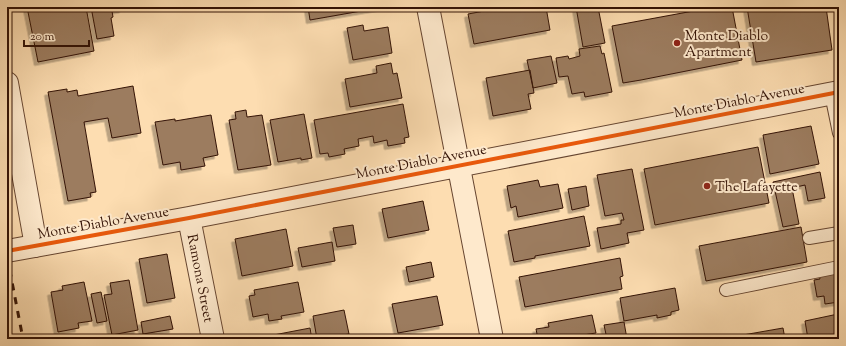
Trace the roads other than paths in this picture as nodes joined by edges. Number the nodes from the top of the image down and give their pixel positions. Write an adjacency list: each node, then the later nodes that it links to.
1 (428, 7): 5 (street)
2 (7, 83): 9 (street)
3 (835, 93): 4 (lane); 5 (street, Monte Diablo Avenue)
4 (839, 133)
5 (458, 165): 6 (street, Monte Diablo Avenue); 14 (street)
6 (189, 218): 9 (street, Monte Diablo Avenue); 13 (street, Ramona Street)
7 (839, 232): 8 (lane)
8 (809, 238)
9 (36, 246): 10 (street, Monte Diablo Avenue)
10 (7, 251)
11 (839, 267): 12 (lane)
12 (726, 290)
13 (213, 339)
14 (492, 339)

